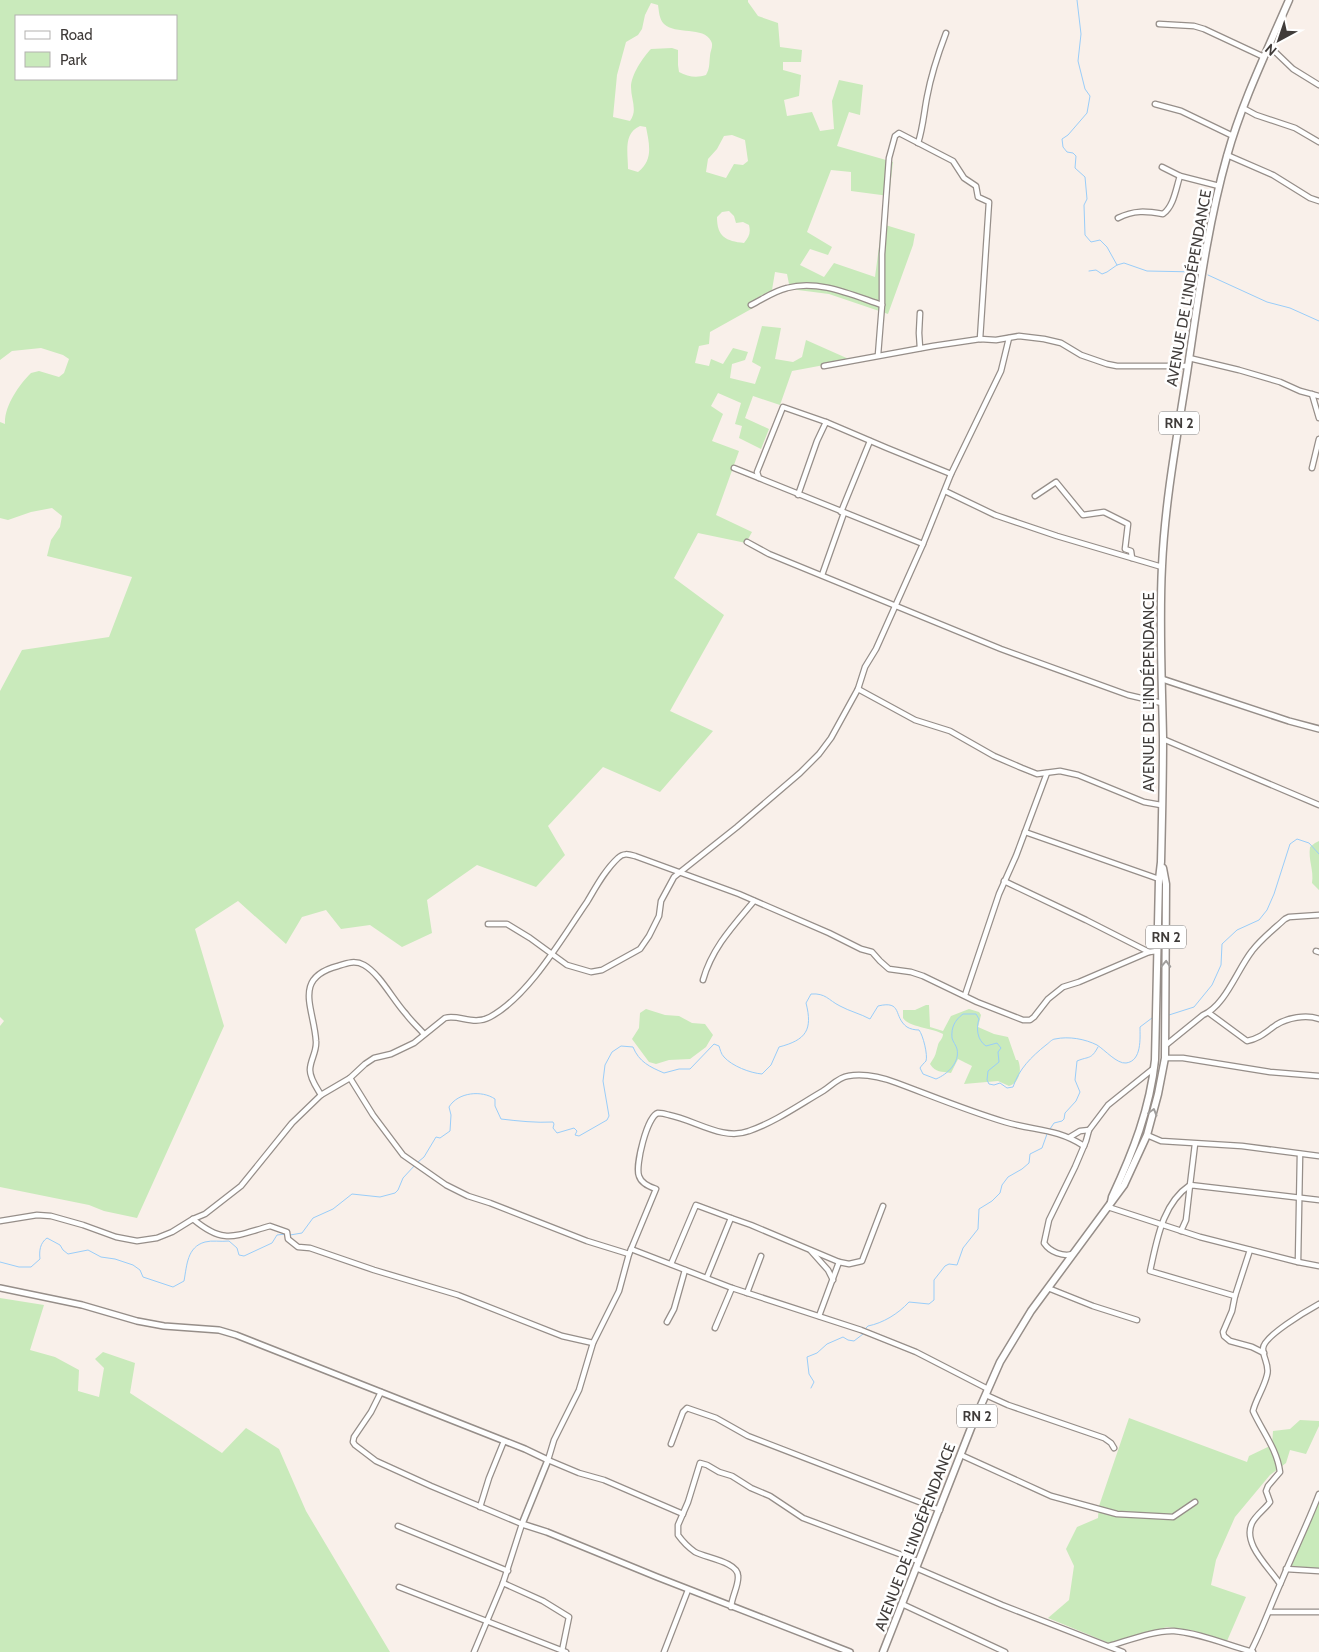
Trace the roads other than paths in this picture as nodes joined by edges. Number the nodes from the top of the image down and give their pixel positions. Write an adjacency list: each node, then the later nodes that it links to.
1 (1289, 0): 4 (main road, AVENUE DE L'INDÉPENDANCE / RN 2)
2 (1159, 24): 5 (street)
3 (946, 33): 11 (street)
4 (1268, 46): 5 (main road, AVENUE DE L'INDÉPENDANCE / RN 2); 6 (street)
5 (1264, 57): 8 (main road, AVENUE DE L'INDÉPENDANCE / RN 2)
6 (1319, 85)
7 (1155, 104): 9 (street)
8 (1243, 108): 9 (main road, AVENUE DE L'INDÉPENDANCE / RN 2); 10 (street)
9 (1233, 136): 12 (main road, AVENUE DE L'INDÉPENDANCE / RN 2)
10 (1319, 142)
11 (918, 143): 19 (street); 22 (street)
12 (1227, 155): 15 (main road, AVENUE DE L'INDÉPENDANCE / RN 2); 16 (street)
13 (1162, 167): 14 (street)
14 (1180, 176): 15 (street); 17 (street)
15 (1219, 186): 25 (main road, AVENUE DE L'INDÉPENDANCE / RN 2)
16 (1319, 201)
17 (1118, 218)
18 (752, 305): 19 (street)
19 (882, 305): 24 (street)
20 (920, 313): 23 (street)
21 (1010, 338): 22 (street); 27 (street); 36 (street)
22 (980, 339): 23 (street)
23 (920, 348): 24 (street)
24 (878, 355): 26 (street)
25 (1189, 358): 27 (main road, AVENUE DE L'INDÉPENDANCE / RN 2); 28 (street)
26 (824, 366)
27 (1188, 366): 45 (main road, AVENUE DE L'INDÉPENDANCE / RN 2)
28 (1312, 394): 29 (street); 30 (street)
29 (1319, 396)
30 (1319, 418)
31 (826, 422): 33 (street); 37 (street); 39 (street)
32 (1319, 439): 35 (street)
33 (870, 441): 36 (street); 41 (street)
34 (734, 468): 37 (street)
35 (1312, 468)
36 (951, 474): 38 (street)
37 (759, 478): 39 (street)
38 (945, 491): 43 (street); 44 (street)
39 (798, 495): 41 (street)
40 (1035, 496): 44 (street)
41 (842, 513): 43 (street); 46 (street)
42 (747, 542): 46 (street)
43 (923, 544): 47 (street)
44 (1132, 558): 45 (street)
45 (1162, 567): 48 (main road, AVENUE DE L'INDÉPENDANCE / RN 2)
46 (822, 575): 47 (street)
47 (894, 606): 49 (street); 50 (street)
48 (1162, 679): 50 (main road, AVENUE DE L'INDÉPENDANCE / RN 2); 51 (street)
49 (858, 689): 53 (street); 58 (street)
50 (1162, 703): 52 (main road, AVENUE DE L'INDÉPENDANCE / RN 2)
51 (1319, 729)
52 (1163, 739): 54 (main road, AVENUE DE L'INDÉPENDANCE / RN 2); 55 (street)
53 (1047, 773): 54 (street); 56 (street)
54 (1161, 805): 57 (main road, AVENUE DE L'INDÉPENDANCE / RN 2)
55 (1319, 805)
56 (1025, 832): 59 (street); 60 (street)
57 (1161, 862): 59 (main road, AVENUE DE L'INDÉPENDANCE / RN 2); 72 (main road, AVENUE DE L'INDÉPENDANCE / RN 2, one-way to 57)
58 (682, 872): 61 (street); 66 (street); 66 (street)
59 (1159, 879): 64 (main road, AVENUE DE L'INDÉPENDANCE / RN 2)
60 (1004, 881): 65 (street); 68 (street)
61 (754, 901): 67 (street); 68 (street)
62 (1319, 915): 69 (street)
63 (488, 924): 66 (street)
64 (1157, 951): 65 (street); 74 (main road, AVENUE DE L'INDÉPENDANCE / RN 2)
65 (1149, 952): 68 (street)
66 (552, 953): 71 (street)
67 (703, 980)
68 (965, 995)
69 (1209, 1013): 70 (street); 72 (street)
70 (1319, 1019)
71 (424, 1034): 76 (street); 77 (street)
72 (1166, 1045): 73 (main road, AVENUE DE L'INDÉPENDANCE / RN 2)
73 (1165, 1058): 75 (street); 79 (main road, AVENUE DE L'INDÉPENDANCE / RN 2, one-way to 73)
74 (1154, 1068): 78 (street); 88 (main road, AVENUE DE L'INDÉPENDANCE / RN 2)
75 (1319, 1076)
76 (350, 1078): 77 (street); 97 (street)
77 (320, 1095): 91 (street)
78 (1089, 1130): 80 (street); 82 (street)
79 (1147, 1135): 81 (street); 88 (main road, AVENUE DE L'INDÉPENDANCE / RN 2)
80 (1070, 1137): 82 (street); 97 (street)
81 (1195, 1144): 83 (street); 85 (street)
82 (1084, 1146): 98 (street)
83 (1300, 1154): 84 (street); 86 (street)
84 (1319, 1156)
85 (1190, 1185): 86 (street); 93 (street); 94 (street)
86 (1298, 1198): 87 (street); 101 (street)
87 (1319, 1200)
88 (1110, 1204): 93 (street); 98 (main road, AVENUE DE L'INDÉPENDANCE / RN 2)
89 (883, 1206): 100 (street)
90 (731, 1218): 95 (street); 102 (street); 105 (street)
91 (193, 1219): 92 (street); 117 (street)
92 (0, 1220)
93 (1161, 1224): 94 (street); 111 (street)
94 (1181, 1231): 96 (street)
95 (809, 1248): 100 (street); 106 (street)
96 (1250, 1250): 101 (street); 111 (street)
97 (630, 1251): 102 (street); 117 (street)
98 (1073, 1254): 109 (main road, AVENUE DE L'INDÉPENDANCE / RN 2)
99 (761, 1256): 110 (street)
100 (839, 1262): 106 (street)
101 (1298, 1262): 103 (street)
102 (671, 1264): 104 (street)
103 (1319, 1266)
104 (685, 1270): 105 (street); 115 (street)
105 (707, 1277): 108 (street)
106 (833, 1280): 113 (street)
107 (0, 1288): 119 (street)
108 (732, 1288): 110 (street); 116 (street)
109 (1048, 1288): 114 (street); 120 (main road, AVENUE DE L'INDÉPENDANCE / RN 2)
110 (747, 1293): 113 (street)
111 (1235, 1296): 118 (street)
112 (1319, 1304): 118 (street)
113 (819, 1316): 120 (street)
114 (1137, 1320)
115 (667, 1322)
116 (715, 1328)
117 (593, 1343): 125 (street)
118 (1264, 1353): 139 (street)
119 (382, 1392): 121 (street); 128 (street)
120 (987, 1392): 123 (street); 124 (main road, AVENUE DE L'INDÉPENDANCE / RN 2)
121 (504, 1441): 125 (street); 128 (street)
122 (671, 1444): 129 (street)
123 (1114, 1448)
124 (961, 1455): 127 (street); 129 (main road, AVENUE DE L'INDÉPENDANCE / RN 2)
125 (548, 1460): 130 (street); 131 (street)
126 (1319, 1494): 135 (street)
127 (1195, 1502)
128 (480, 1507): 131 (street)
129 (940, 1510): 133 (main road, AVENUE DE L'INDÉPENDANCE / RN 2)
130 (683, 1514): 133 (street); 143 (street)
131 (522, 1524): 136 (street); 141 (street)
132 (398, 1526): 136 (street)
133 (918, 1561): 134 (main road, AVENUE DE L'INDÉPENDANCE / RN 2)
134 (916, 1568): 142 (main road, AVENUE DE L'INDÉPENDANCE / RN 2); 147 (street)
135 (1286, 1569): 137 (street); 139 (street)
136 (508, 1571): 138 (street)
137 (1319, 1571)
138 (504, 1583): 146 (street); 148 (street)
139 (1280, 1584): 144 (street)
140 (400, 1587): 146 (street)
141 (688, 1590): 143 (street); 150 (street)
142 (902, 1604): 152 (main road, AVENUE DE L'INDÉPENDANCE / RN 2); 153 (street)
143 (731, 1607): 151 (street)
144 (1270, 1612): 145 (street); 155 (street)
145 (1319, 1612)
146 (487, 1621): 148 (street); 149 (street)
147 (1109, 1646): 154 (street); 155 (street)
148 (564, 1651)
149 (474, 1652)
150 (664, 1652)
151 (850, 1652)
152 (884, 1652)
153 (1005, 1652)
154 (1123, 1652)
155 (1252, 1652)

